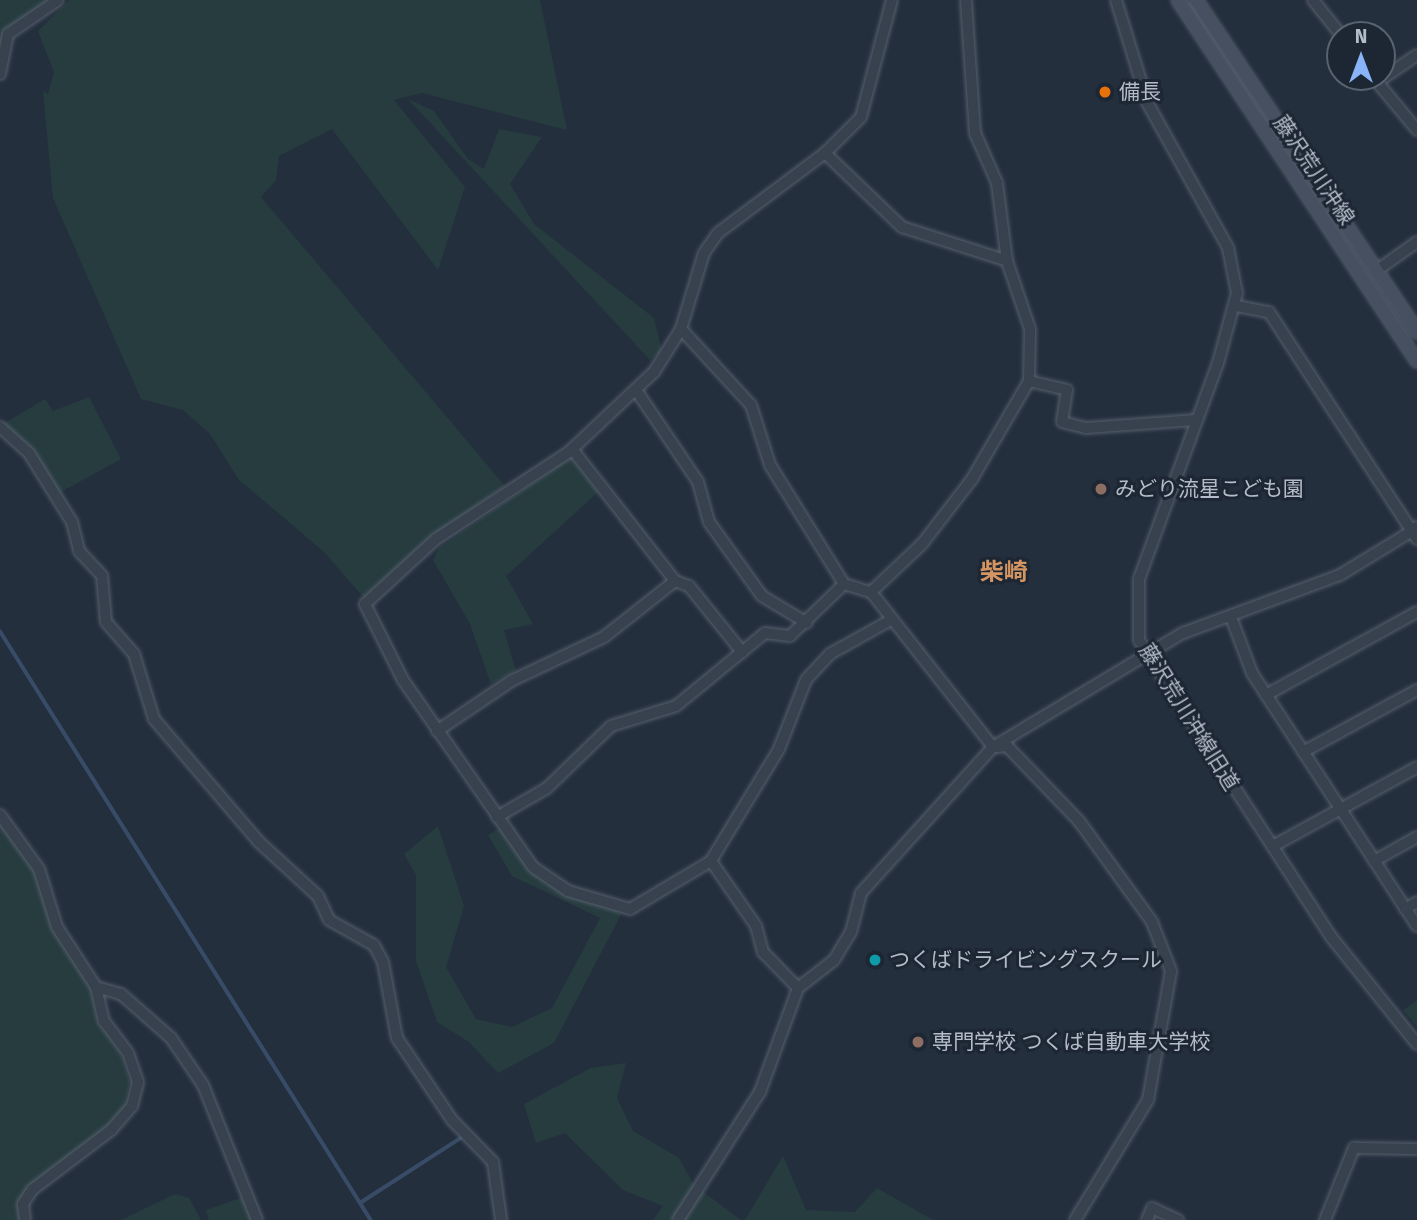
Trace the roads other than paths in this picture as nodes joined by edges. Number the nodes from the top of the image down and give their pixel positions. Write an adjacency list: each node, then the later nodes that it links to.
1 (58, 0): 11 (street)
2 (892, 0): 14 (street)
3 (966, 0): 16 (street)
4 (1116, 0): 18 (street, 藤沢荒川沖線旧道)
5 (1178, 0): 21 (main road, 藤沢荒川沖線)
6 (1196, 0): 17 (main road, 藤沢荒川沖線)
7 (1314, 0): 8 (street)
8 (1330, 21)
9 (1417, 55): 10 (street)
10 (1396, 68)
11 (0, 74)
12 (1384, 91): 13 (street)
13 (1417, 130)
14 (825, 153): 16 (street); 19 (street)
15 (1417, 242): 17 (street)
16 (1007, 261): 22 (street)
17 (1376, 271): 20 (main road, 藤沢荒川沖線)
18 (1237, 306): 24 (street, 藤沢荒川沖線旧道); 27 (street)
19 (681, 329): 23 (street); 29 (street)
20 (1417, 332)
21 (1417, 361)
22 (1028, 381): 24 (street); 30 (street)
23 (636, 390): 26 (street); 34 (street)
24 (1196, 420): 36 (street, 藤沢荒川沖線旧道)
25 (0, 427): 59 (street)
26 (572, 449): 28 (street); 39 (street)
27 (1415, 533): 32 (street)
28 (674, 581): 35 (street); 39 (street)
29 (844, 584): 30 (street); 34 (street)
30 (872, 592): 33 (street)
31 (1417, 612): 38 (street)
32 (1231, 617): 36 (street); 38 (street)
33 (889, 621): 40 (street); 49 (street)
34 (807, 623): 35 (street)
35 (742, 652): 45 (street)
36 (1145, 654): 40 (street); 47 (street, 藤沢荒川沖線旧道)
37 (1417, 690): 41 (street)
38 (1266, 695): 41 (street)
39 (437, 730): 45 (street)
40 (993, 747): 54 (street); 61 (street)
41 (1304, 752): 43 (street)
42 (1417, 767): 43 (street)
43 (1342, 808): 47 (street); 48 (street)
44 (0, 814): 53 (street)
45 (496, 817): 49 (street)
46 (1417, 837): 48 (street)
47 (1273, 846): 55 (street, 藤沢荒川沖線旧道)
48 (1374, 860): 51 (street)
49 (711, 861): 54 (street)
50 (1417, 902): 51 (street)
51 (1405, 909): 52 (street)
52 (1417, 926)
53 (96, 986): 57 (street); 58 (street)
54 (798, 988): 60 (street)
55 (1417, 1044)
56 (1417, 1149): 64 (street)
57 (25, 1220)
58 (257, 1220)
59 (500, 1220)
60 (677, 1220)
61 (1075, 1220)
62 (1147, 1220): 63 (street)
63 (1178, 1220)
64 (1325, 1220)

